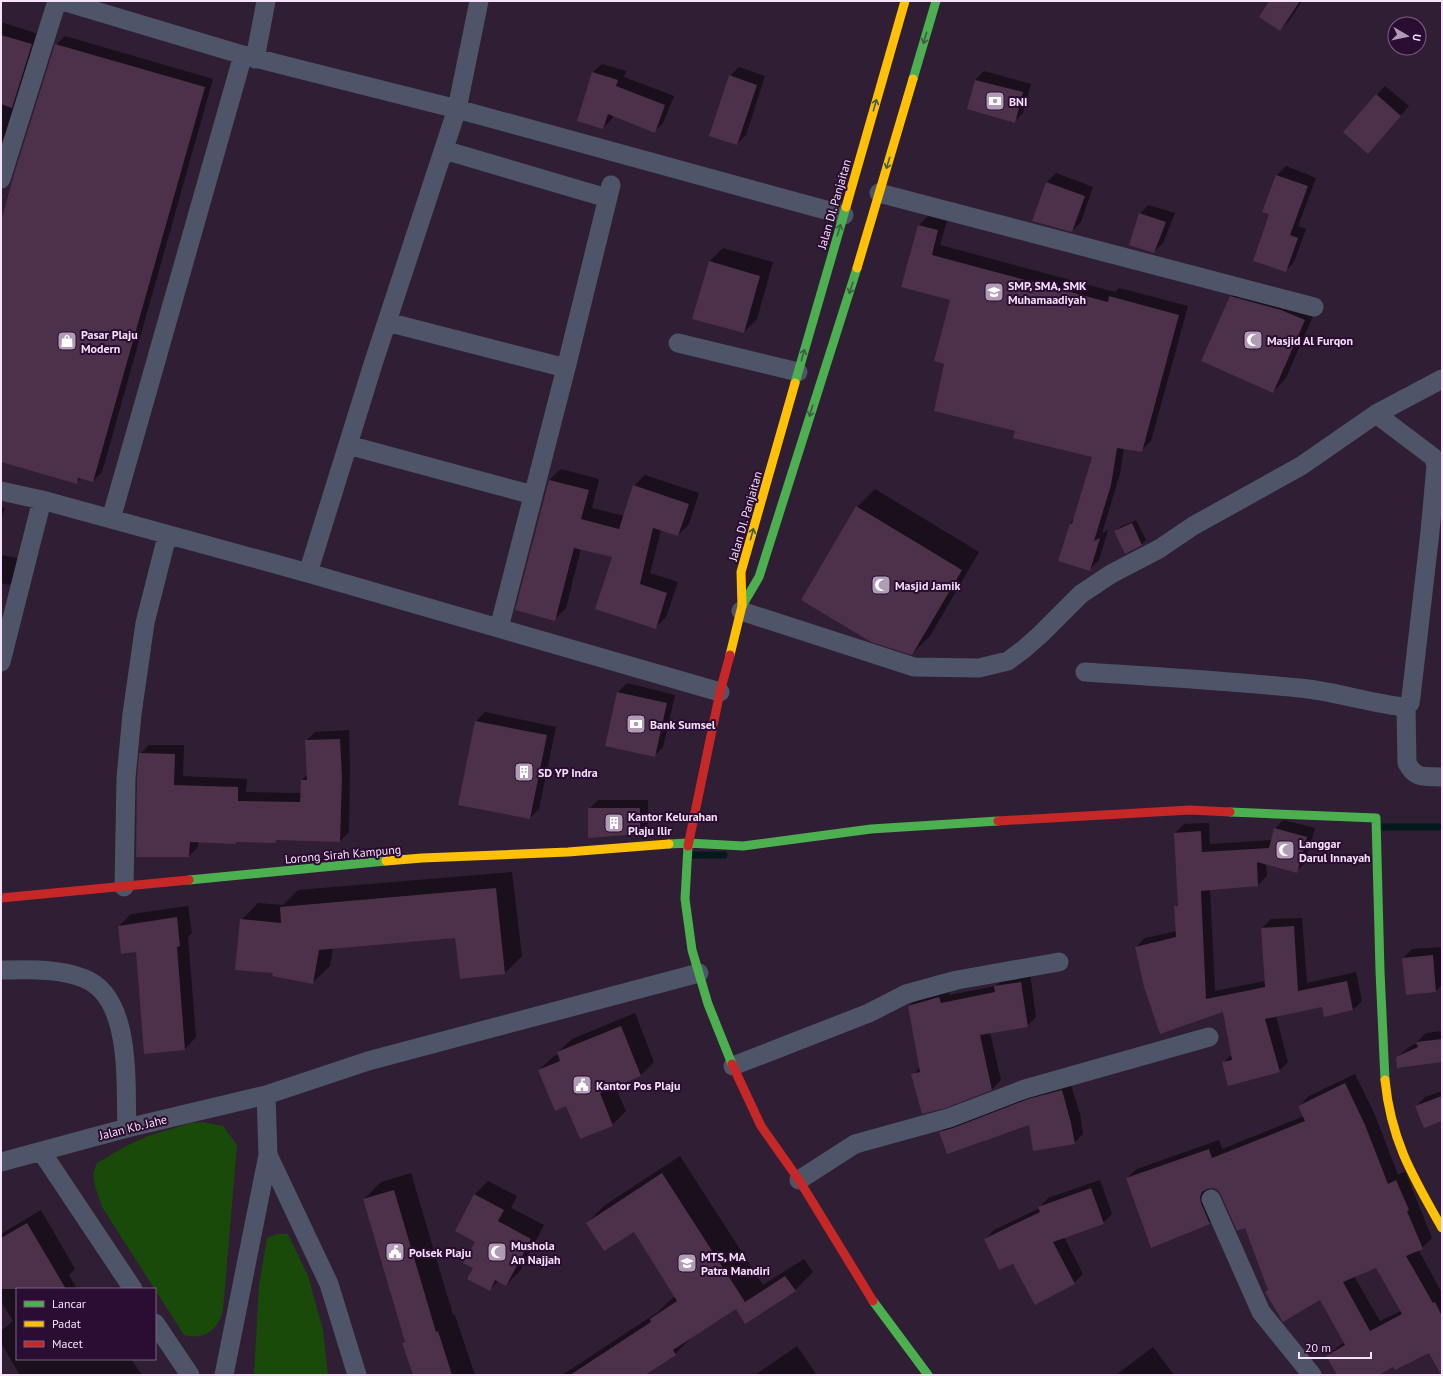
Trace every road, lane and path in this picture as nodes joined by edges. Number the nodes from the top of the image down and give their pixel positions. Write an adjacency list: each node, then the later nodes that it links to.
1 (57, 1): 10 (street)
2 (62, 1): 7 (street)
3 (266, 1): 7 (street)
4 (479, 1): 8 (street)
5 (905, 1): 12 (main road, Jalan DI. Panjaitan, one-way to 5)
6 (936, 1): 11 (main road, one-way to 11)
7 (249, 57): 8 (street); 24 (street)
8 (457, 110): 9 (street); 12 (street)
9 (444, 150): 14 (street); 16 (street)
10 (1, 179)
11 (879, 193): 13 (street); 27 (main road, one-way to 27)
12 (844, 215): 17 (main road, Jalan DI. Panjaitan, one-way to 12)
13 (1314, 307)
14 (388, 322): 16 (street); 20 (street)
15 (678, 342): 17 (street)
16 (566, 368): 22 (street)
17 (798, 372): 27 (main road, Jalan DI. Panjaitan, one-way to 17)
18 (1442, 379): 19 (street)
19 (1376, 414): 27 (street); 32 (street)
20 (348, 445): 22 (street); 26 (street)
21 (1, 491): 23 (street)
22 (533, 495): 28 (street)
23 (42, 500): 24 (street); 29 (street)
24 (110, 519): 25 (street)
25 (167, 536): 26 (street); 35 (street)
26 (308, 573): 28 (street)
27 (742, 608): 31 (main road, Jalan DI. Panjaitan)
28 (499, 628): 31 (street)
29 (1, 662)
30 (1085, 672): 32 (street)
31 (720, 692): 34 (main road, Jalan DI. Panjaitan)
32 (1406, 707): 33 (street)
33 (1442, 777)
34 (688, 843): 35 (main road, Lorong Sirah Kampung); 39 (main road, Jalan DI. Panjaitan); 49 (main road, Lorong Sirah Kampung)
35 (124, 886): 36 (main road, Lorong Sirah Kampung)
36 (1, 898)
37 (1060, 962): 41 (street)
38 (1, 970): 43 (street)
39 (699, 973): 41 (main road, Jalan DI. Panjaitan); 42 (street, Jalan Kb. Jahe)
40 (1209, 1037): 47 (street)
41 (733, 1066): 47 (main road, Jalan DI. Panjaitan)
42 (266, 1095): 43 (street, Jalan Kb. Jahe); 45 (street)
43 (127, 1128): 44 (street, Jalan Kb. Jahe)
44 (41, 1151): 46 (street, Jalan Kb. Jahe); 50 (street)
45 (268, 1155): 53 (street); 54 (street)
46 (1, 1162)
47 (799, 1180): 55 (main road, Jalan DI. Panjaitan)
48 (1211, 1199): 56 (street)
49 (1442, 1228)
50 (132, 1288)
51 (156, 1324): 52 (street)
52 (190, 1375)
53 (224, 1375)
54 (357, 1375)
55 (928, 1375)
56 (1312, 1375)

